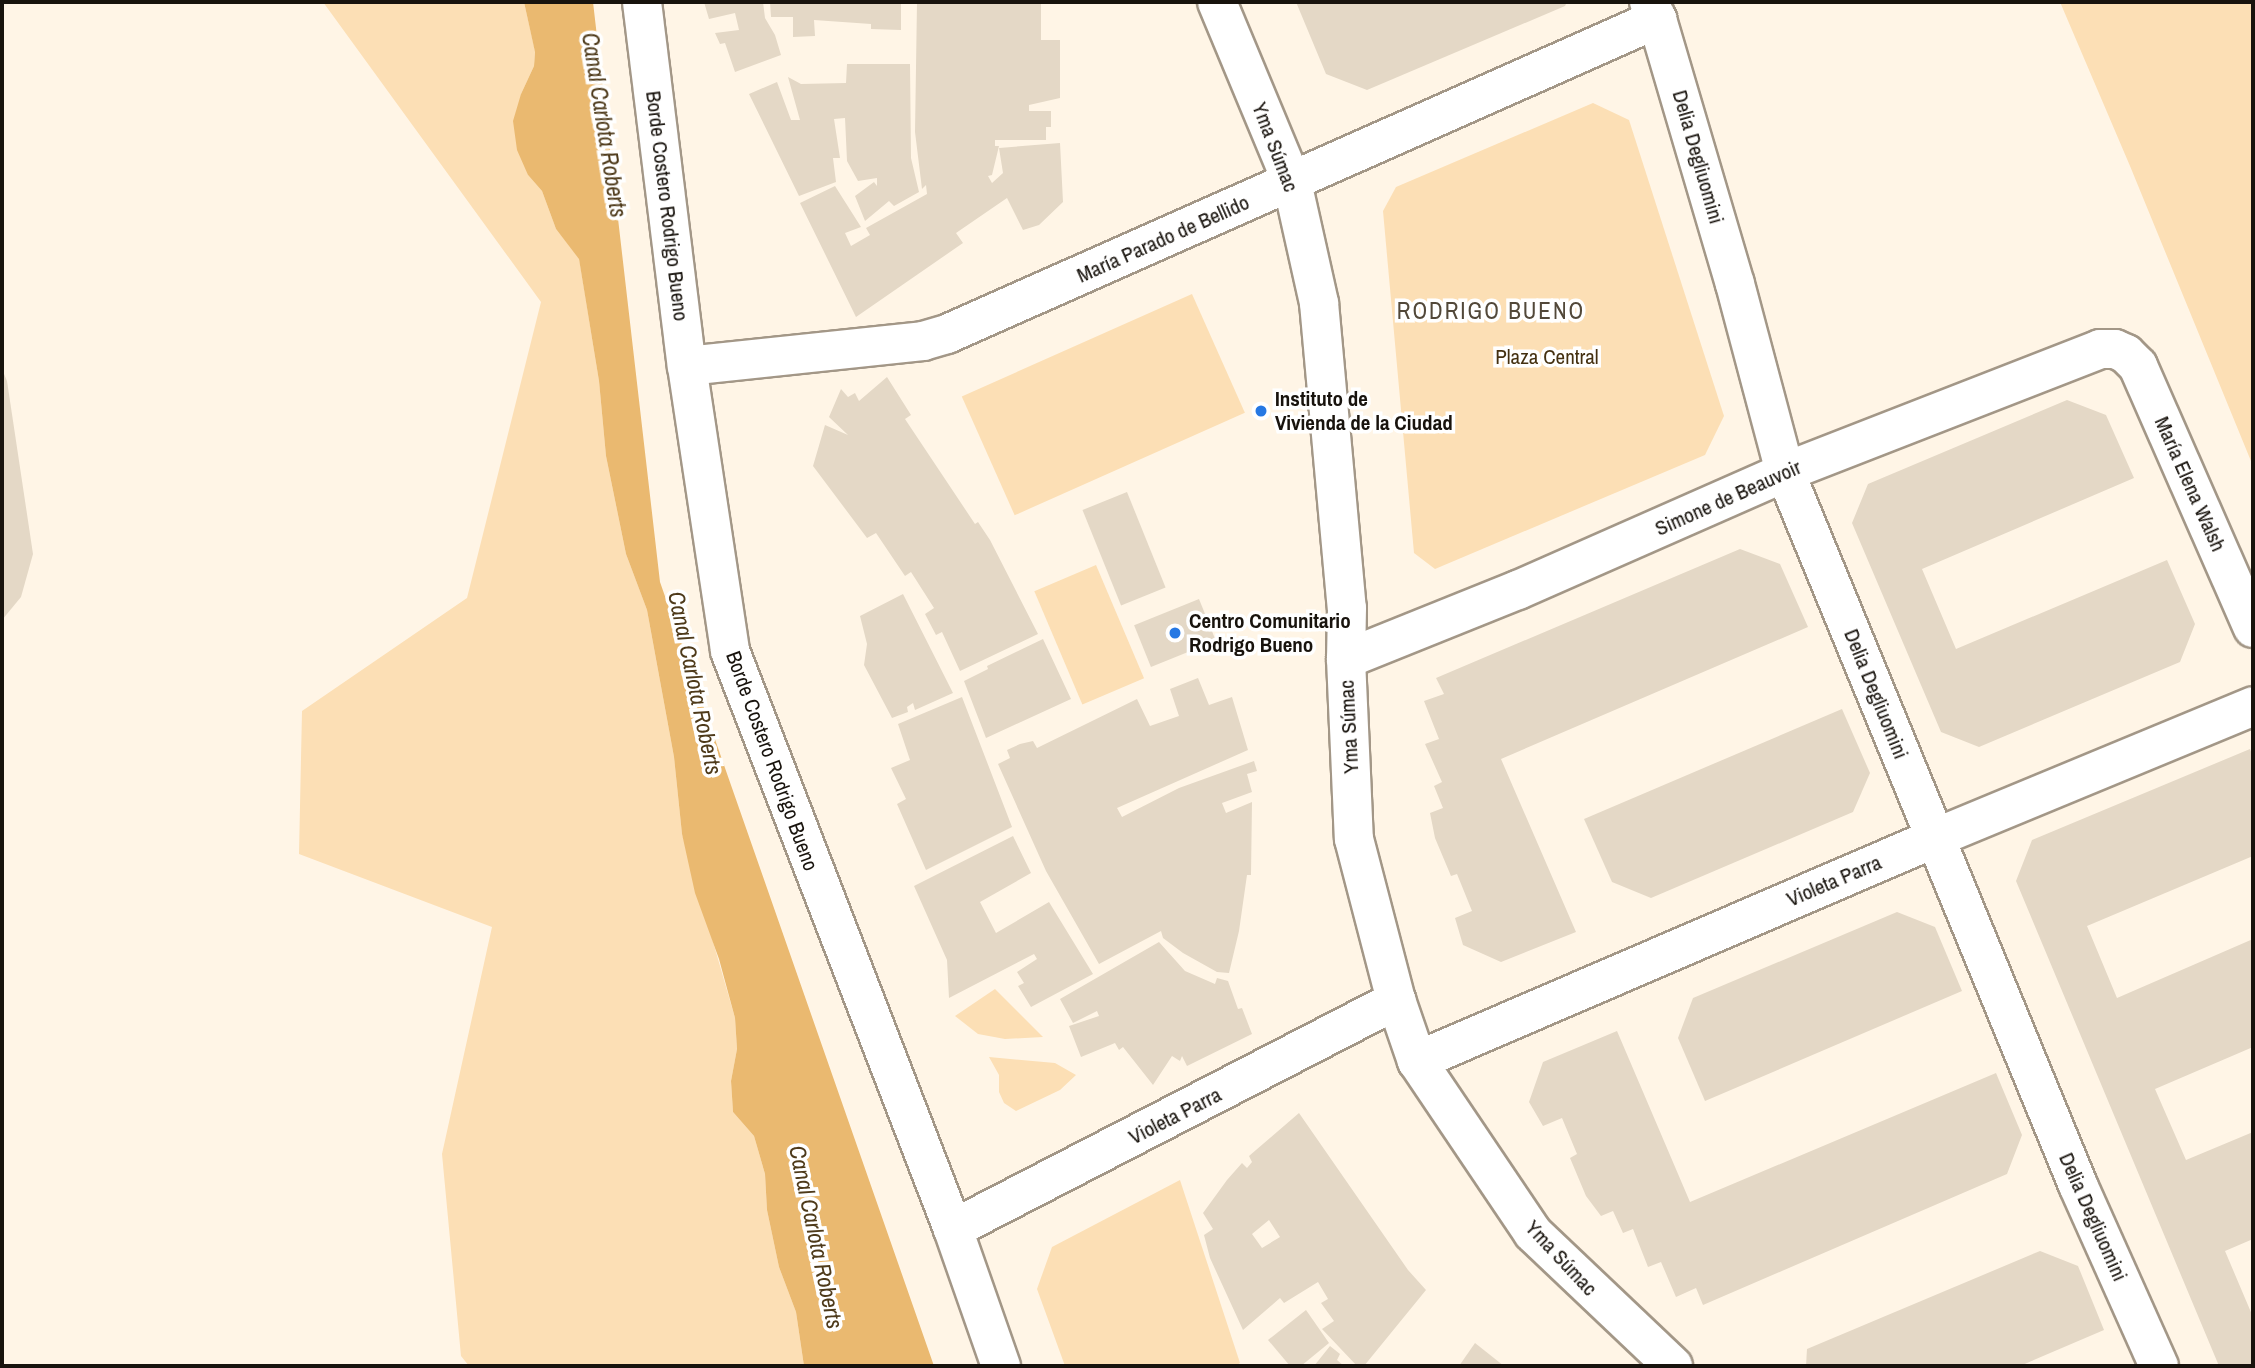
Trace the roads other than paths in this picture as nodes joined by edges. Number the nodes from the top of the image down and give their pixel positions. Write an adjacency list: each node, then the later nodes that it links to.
1 (642, 2): 6 (street, Borde Costero Rodrigo Bueno)
2 (1217, 2): 4 (street, Yma Súmac)
3 (1653, 10): 4 (street, María Parado de Bellido); 7 (street, Delia Degliuomini)
4 (1292, 182): 6 (street, María Parado de Bellido); 9 (street, Yma Súmac)
5 (2115, 349): 7 (street, Simone de Beauvoir); 8 (street, María Elena Walsh)
6 (687, 366): 14 (street, Borde Costero Rodrigo Bueno)
7 (1785, 472): 9 (street, Simone de Beauvoir); 11 (street, Delia Degliuomini)
8 (2253, 628)
9 (1346, 659): 12 (street, Yma Súmac)
10 (2253, 706): 11 (street, Violeta Parra)
11 (1935, 838): 13 (street, Violeta Parra); 17 (street, Delia Degliuomini)
12 (1396, 1000): 13 (street, Yma Súmac); 14 (street, Violeta Parra)
13 (1416, 1061): 16 (street, Yma Súmac)
14 (953, 1229): 15 (street, Borde Costero Rodrigo Bueno)
15 (1001, 1366)
16 (1673, 1366)
17 (2159, 1366)

